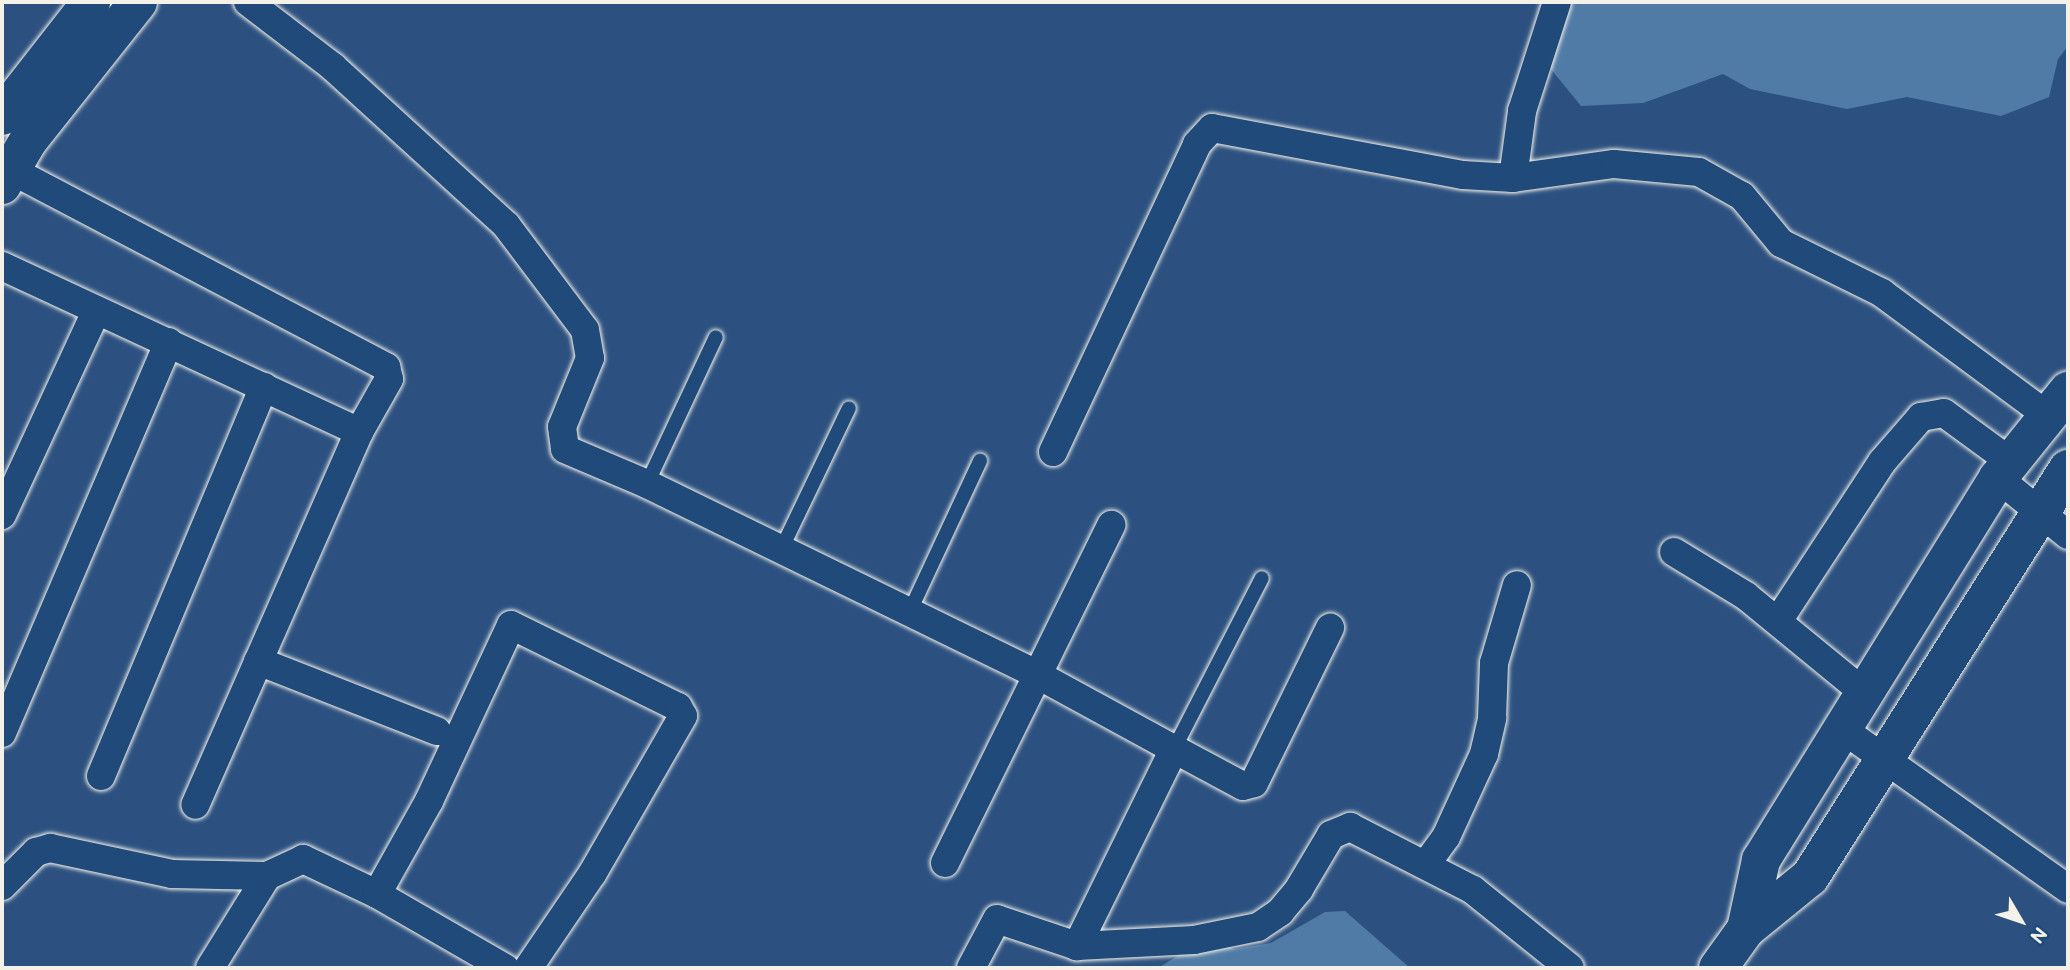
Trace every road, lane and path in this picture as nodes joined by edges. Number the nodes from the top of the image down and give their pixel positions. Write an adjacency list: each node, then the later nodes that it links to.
1 (91, 2): 5 (street)
2 (248, 2): 20 (street)
3 (1557, 2): 7 (street)
4 (132, 4): 6 (street)
5 (2, 116)
6 (6, 178): 15 (street)
7 (1513, 178): 13 (street); 16 (street)
8 (2, 266): 9 (street)
9 (96, 312): 11 (street); 22 (street)
10 (716, 337): 20 (lane)
11 (169, 342): 12 (street); 37 (street)
12 (264, 387): 15 (street); 40 (street)
13 (2058, 403): 19 (street)
14 (849, 408): 25 (lane)
15 (359, 432): 32 (street)
16 (1053, 452)
17 (980, 461): 29 (lane)
18 (2068, 469): 21 (street)
19 (2004, 470): 21 (street); 30 (street); 34 (street)
20 (647, 484): 25 (street)
21 (2038, 510): 24 (street); 39 (street)
22 (2, 514)
23 (1111, 525): 33 (street)
24 (2068, 536)
25 (781, 550): 29 (street)
26 (1674, 552): 30 (street)
27 (1262, 578): 38 (lane)
28 (1517, 586): 43 (street)
29 (909, 611): 33 (street)
30 (1778, 621): 34 (street)
31 (1330, 628): 38 (street)
32 (258, 661): 35 (street); 41 (street)
33 (1038, 675): 38 (street); 42 (street)
34 (1867, 695): 36 (street)
35 (437, 731)
36 (1845, 731): 39 (street); 48 (street)
37 (2, 733)
38 (1174, 749): 49 (street)
39 (1886, 760): 46 (street); 48 (street)
40 (100, 776)
41 (195, 805)
42 (945, 863)
43 (1427, 863): 49 (street); 55 (street)
44 (267, 876): 45 (street); 47 (street); 51 (street)
45 (2, 886)
46 (2068, 889)
47 (377, 894): 52 (street); 53 (street)
48 (1746, 929): 50 (street)
49 (1077, 946): 54 (street)
50 (1723, 966)
51 (210, 968)
52 (505, 968)
53 (528, 968)
54 (971, 968)
55 (1570, 968)

